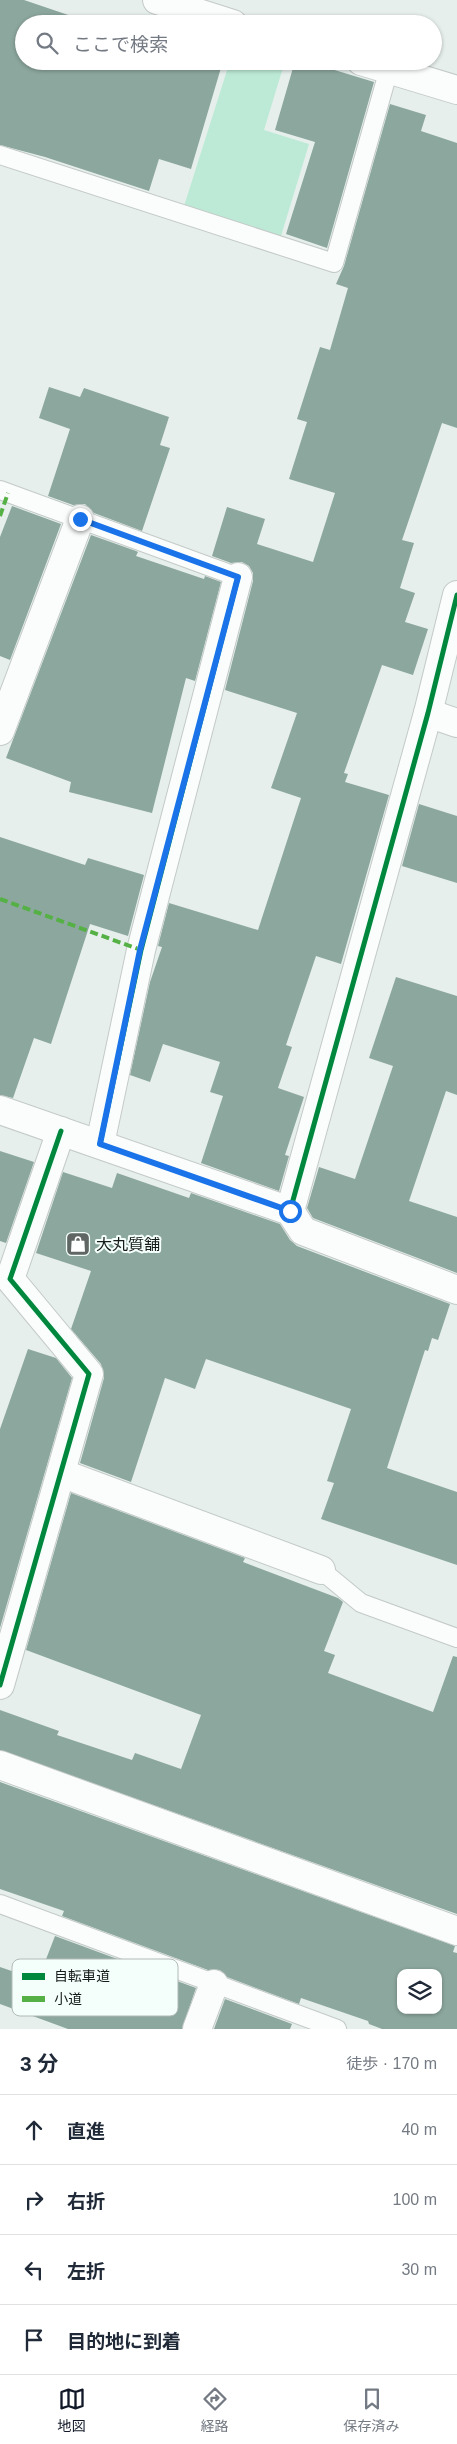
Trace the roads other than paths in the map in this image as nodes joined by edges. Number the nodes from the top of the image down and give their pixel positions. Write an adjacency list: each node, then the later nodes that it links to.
1 (157, 0): 2 (street)
2 (204, 15)
3 (389, 70): 6 (lane)
4 (392, 70): 5 (street)
5 (457, 90)
6 (0, 155)
7 (0, 490): 8 (lane)
8 (80, 519): 9 (lane); 13 (street)
9 (238, 577): 16 (street)
10 (457, 595): 11 (street)
11 (428, 713): 12 (street); 17 (street)
12 (457, 723)
13 (0, 731)
14 (0, 1110): 15 (street)
15 (61, 1131): 16 (street); 19 (street)
16 (100, 1144): 17 (street)
17 (290, 1211): 18 (street)
18 (457, 1290)
19 (60, 1473): 20 (street); 22 (street)
20 (321, 1570): 21 (lane)
21 (457, 1638)
22 (0, 1685)
23 (0, 1765): 25 (street)
24 (0, 1904): 26 (lane)
25 (457, 1931)
26 (147, 1959)
27 (178, 1971): 28 (lane)
28 (214, 1984): 29 (street); 30 (lane)
29 (197, 2029)
30 (337, 2029)

